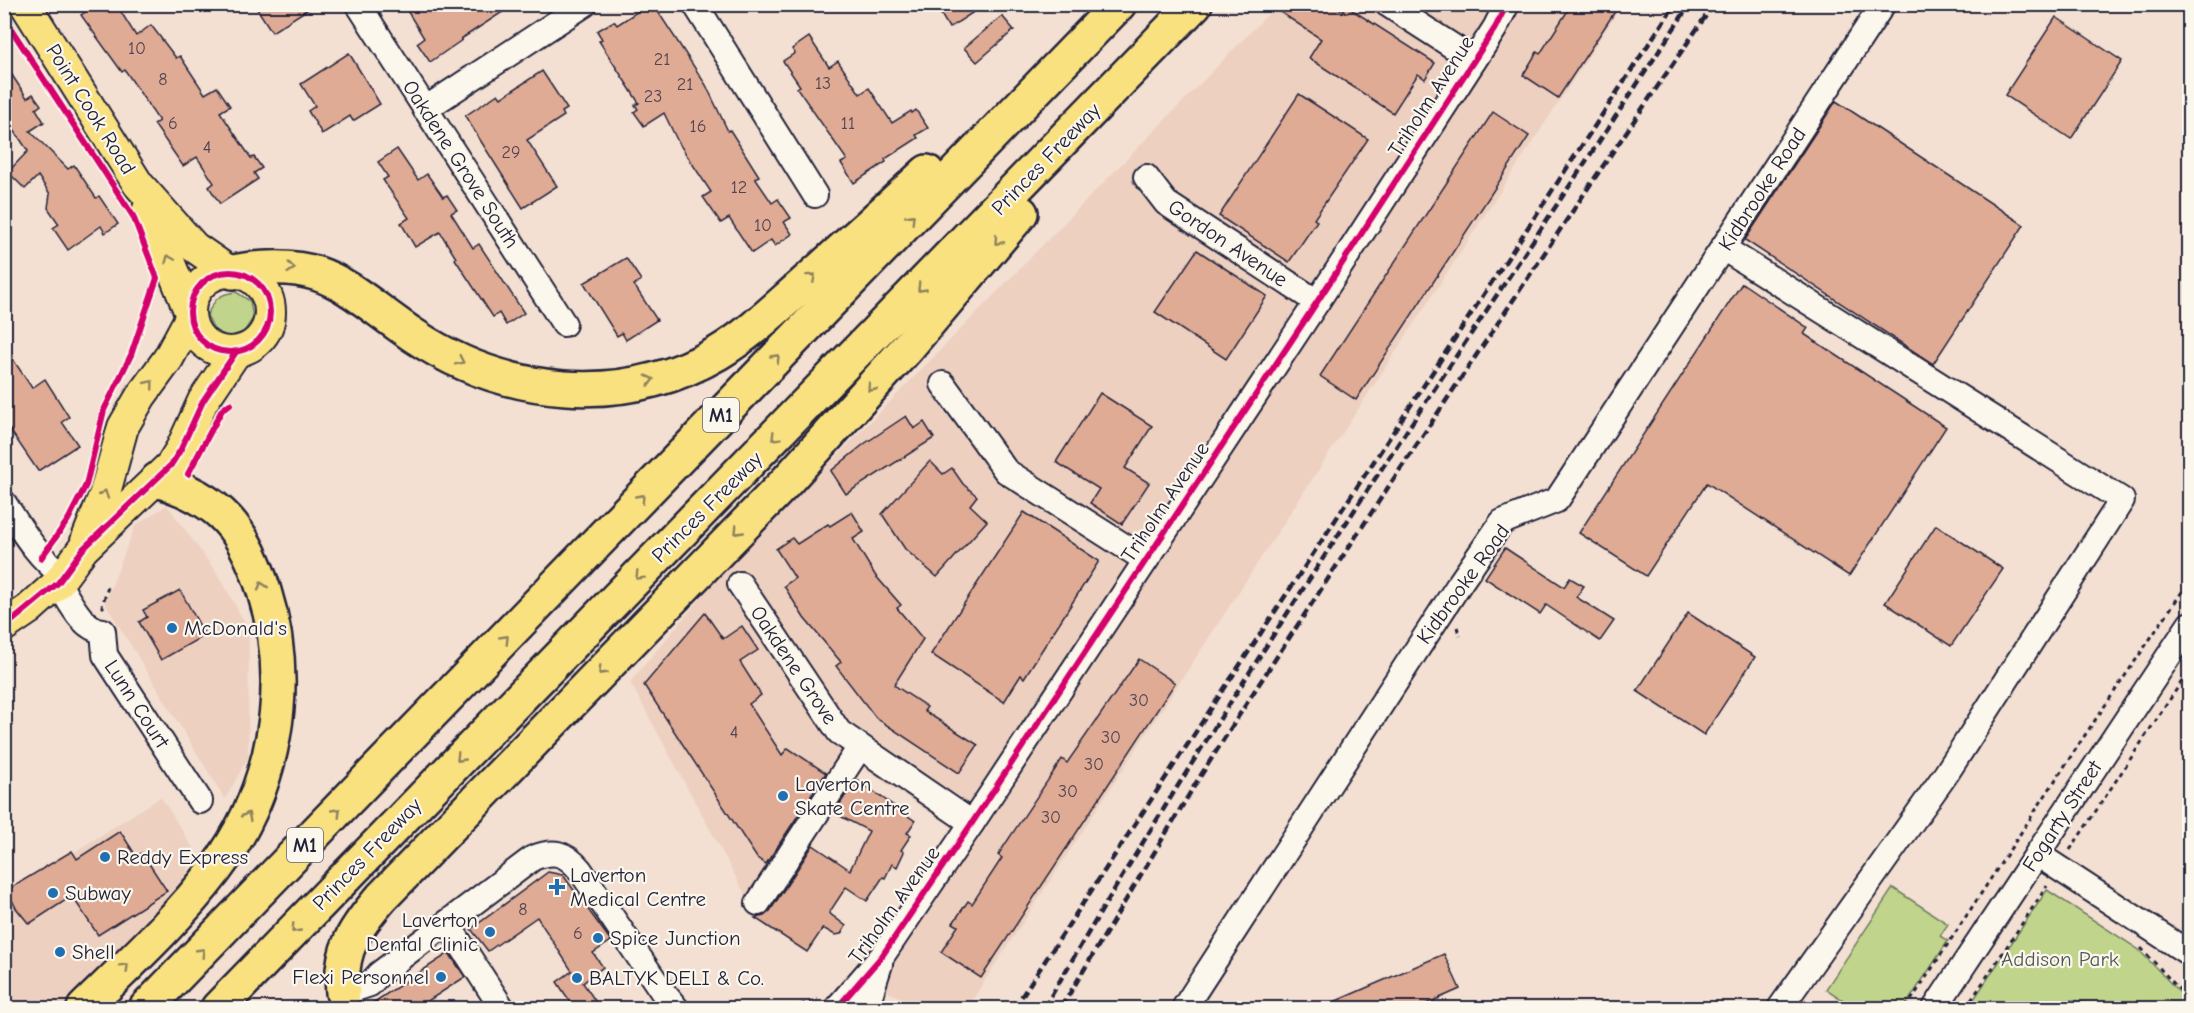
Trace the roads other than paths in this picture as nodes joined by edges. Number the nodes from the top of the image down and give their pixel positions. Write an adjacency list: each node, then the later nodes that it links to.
1 (25, 4): 14 (main road, Point Cook Road)
2 (358, 4): 12 (street, Oakdene Grove South)
3 (585, 4): 12 (street)
4 (694, 4): 15 (street)
5 (1118, 4): 17 (highway, one-way to 5); 42 (highway, M1, one-way to 5)
6 (1195, 4): 43 (highway, Princes Freeway / M1, one-way to 43)
7 (1200, 4): 40 (highway, one-way to 40)
8 (1387, 4): 11 (street)
9 (1507, 4): 11 (street, Triholm Avenue)
10 (1883, 4): 16 (street, Kidbrooke Road)
11 (1474, 60): 18 (street, Triholm Avenue)
12 (425, 110): 20 (street, Oakdene Grove South)
13 (1146, 177): 18 (street, Gordon Avenue)
14 (138, 184): 17 (main road, Point Cook Road); 19 (main road, Point Cook Road, one-way to 14)
15 (815, 195)
16 (1723, 248): 48 (street, Kidbrooke Road); 49 (street)
17 (232, 272): 19 (main road); 21 (main road)
18 (1317, 302): 27 (street, Triholm Avenue)
19 (190, 316): 21 (main road); 23 (main road, one-way to 19)
20 (564, 324)
21 (236, 352): 24 (main road)
22 (943, 384): 27 (street)
23 (120, 434): 24 (main road); 26 (main road, one-way to 23)
24 (157, 480): 26 (main road); 41 (highway, one-way to 24)
25 (4, 503): 28 (street)
26 (83, 549): 28 (main road)
27 (1146, 560): 34 (street, Triholm Avenue)
28 (61, 580): 31 (main road); 33 (street, Lunn Court)
29 (740, 584): 32 (street, Oakdene Grove)
30 (2190, 624): 35 (street, Fogarty Street)
31 (4, 626)
32 (860, 747): 34 (street, Oakdene Grove); 36 (street)
33 (200, 801)
34 (972, 823): 39 (street, Triholm Avenue)
35 (2037, 854): 38 (street); 50 (street, Fogarty Street)
36 (758, 903)
37 (447, 923): 40 (street); 44 (street); 45 (street)
38 (2190, 954)
39 (882, 956): 46 (street, Triholm Avenue); 47 (street, Triholm Avenue)
40 (344, 1001)
41 (84, 1008)
42 (146, 1008)
43 (218, 1008)
44 (502, 1008)
45 (676, 1008)
46 (837, 1008)
47 (866, 1008)
48 (1184, 1008)
49 (1780, 1008)
50 (1935, 1008)

